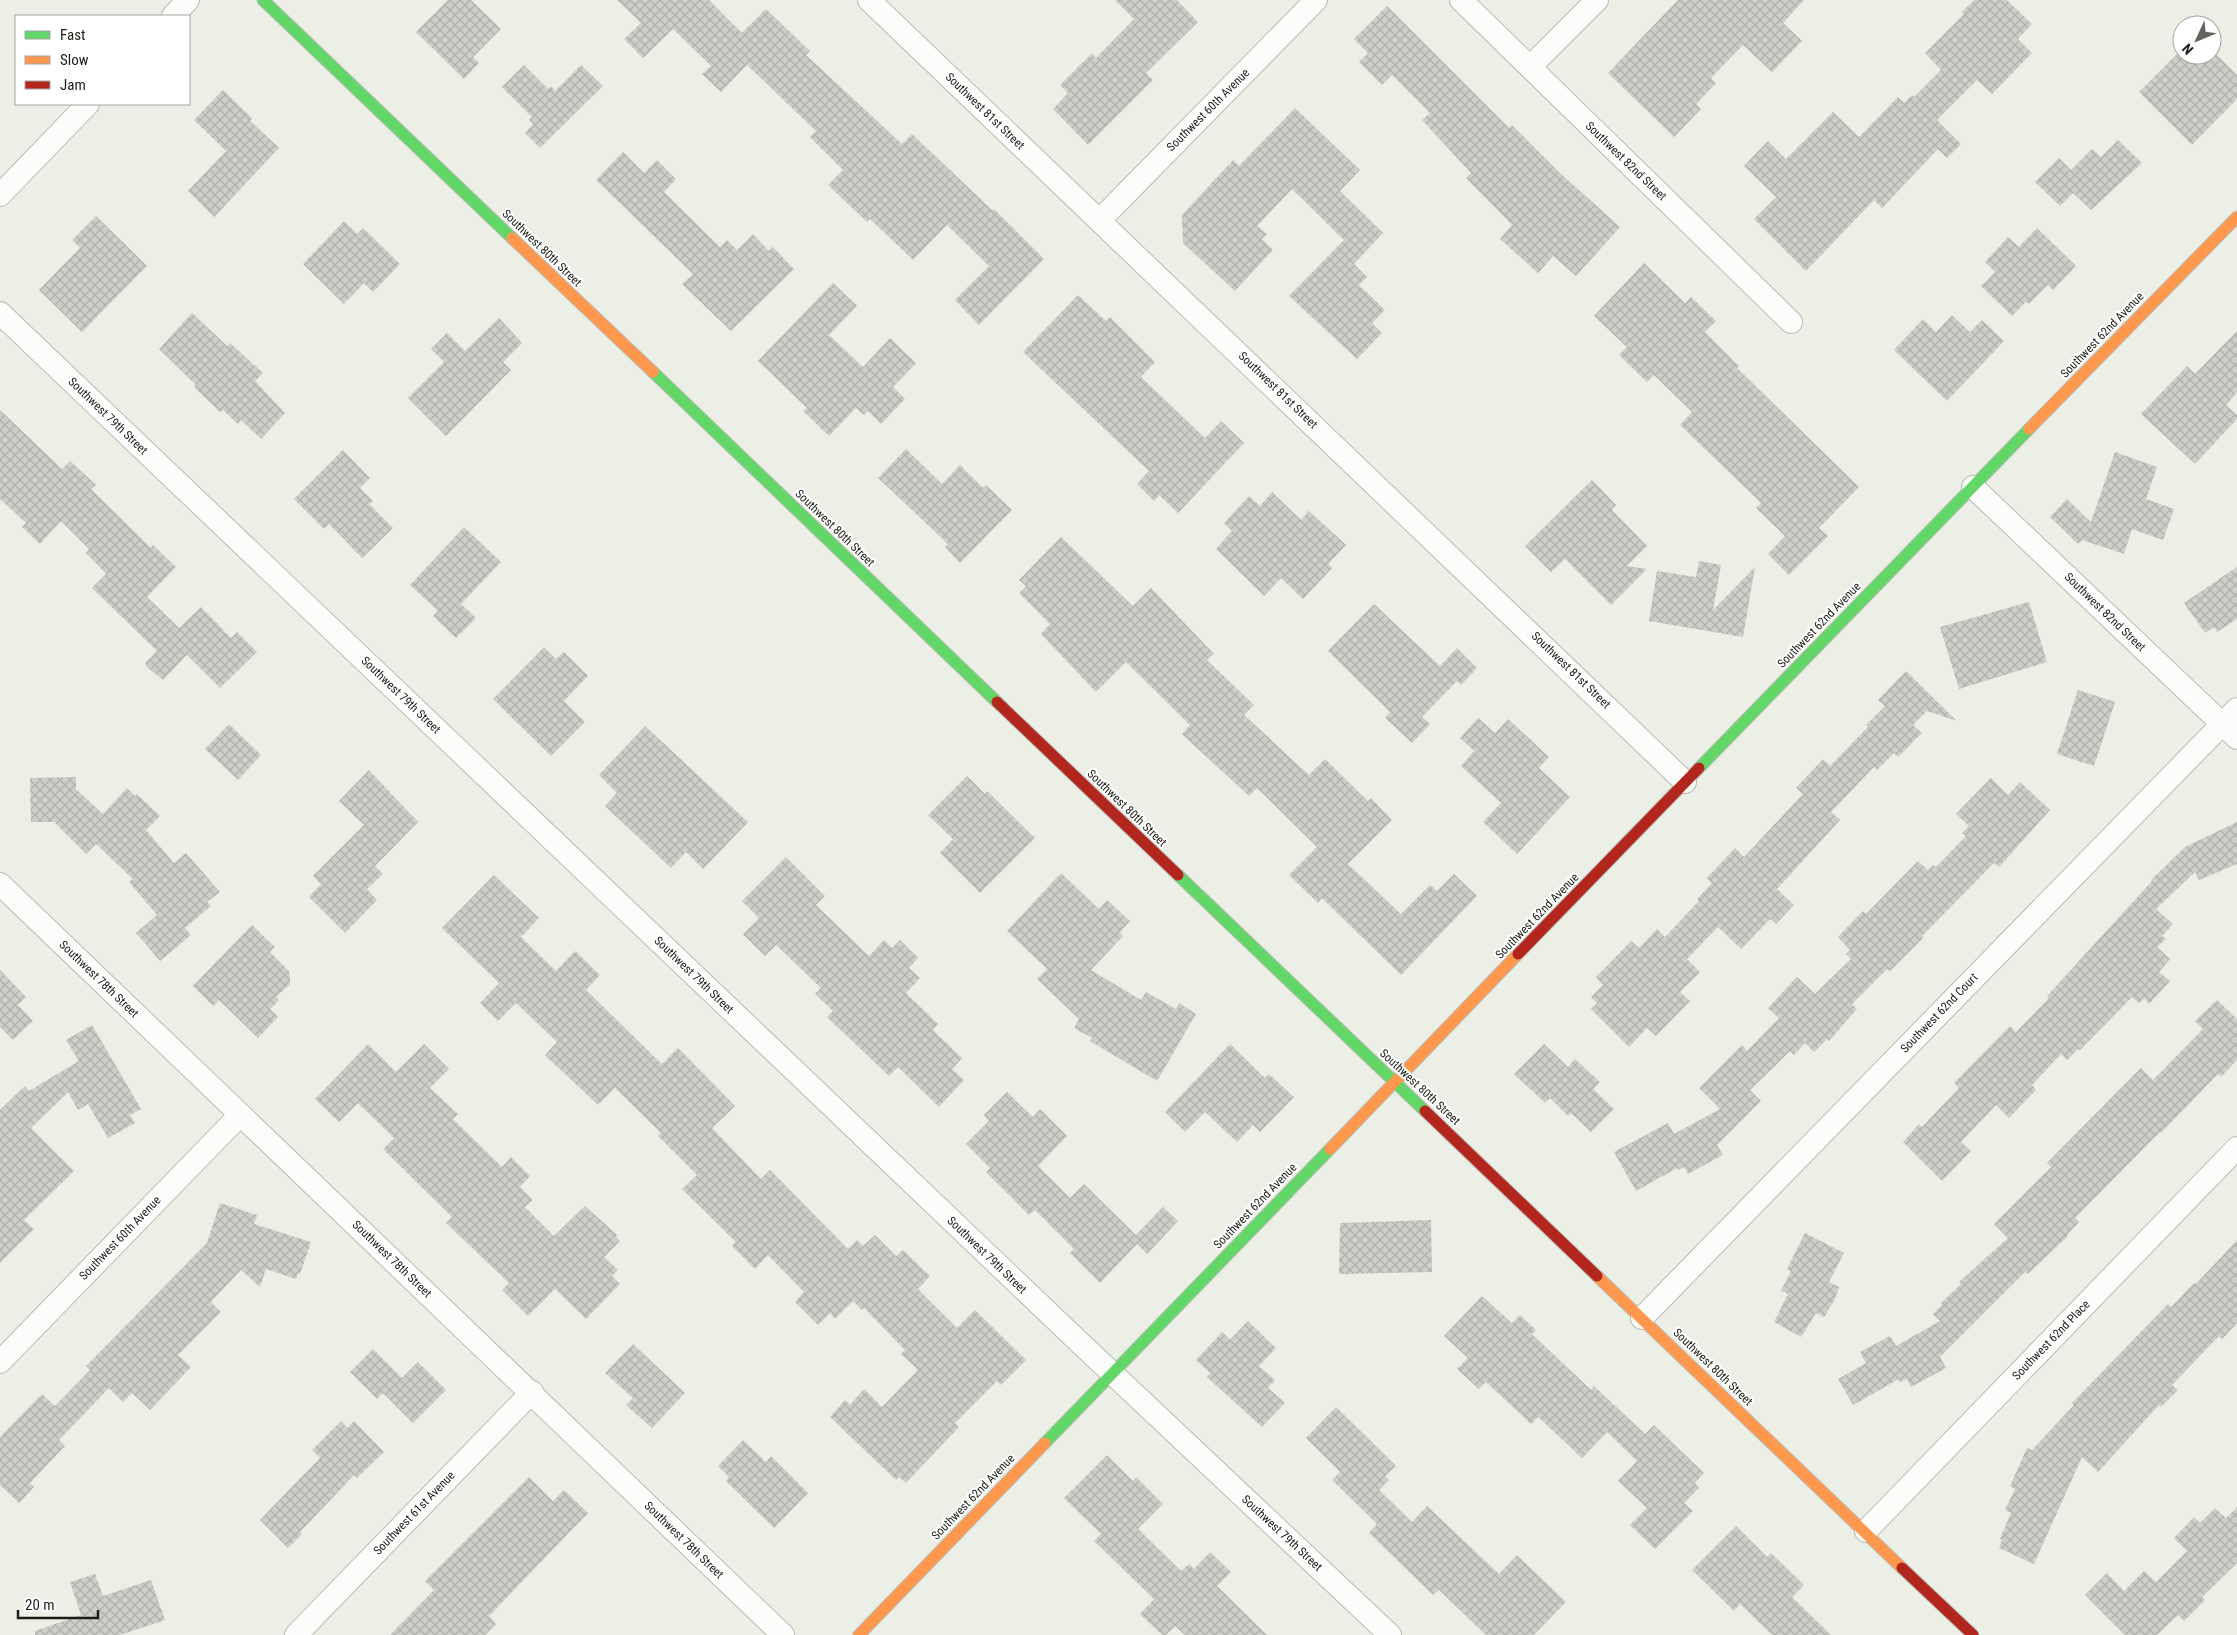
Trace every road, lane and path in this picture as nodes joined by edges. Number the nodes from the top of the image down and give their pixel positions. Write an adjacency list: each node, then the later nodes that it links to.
1 (188, 0): 7 (street)
2 (263, 0): 19 (street, Southwest 80th Street)
3 (869, 0): 12 (street, Southwest 81st Street)
4 (1316, 0): 12 (street, Southwest 60th Avenue)
5 (1461, 0): 8 (street, Southwest 82nd Street)
6 (1598, 0): 8 (street)
7 (174, 15)
8 (1530, 67): 14 (street, Southwest 82nd Street)
9 (87, 105): 10 (street)
10 (0, 195)
11 (2237, 217): 15 (street, Southwest 62nd Avenue)
12 (1100, 220): 17 (street, Southwest 81st Street)
13 (0, 313): 24 (street, Southwest 79th Street)
14 (1790, 322)
15 (1973, 486): 16 (street, Southwest 82nd Street); 17 (street, Southwest 62nd Avenue)
16 (2232, 724): 22 (street, Southwest 62nd Court)
17 (1685, 782): 19 (street, Southwest 62nd Avenue)
18 (0, 884): 20 (street, Southwest 78th Street)
19 (1395, 1082): 22 (street, Southwest 80th Street); 24 (street, Southwest 62nd Avenue)
20 (240, 1115): 23 (street, Southwest 60th Avenue); 25 (street, Southwest 78th Street)
21 (2237, 1148): 26 (street, Southwest 62nd Place)
22 (1642, 1318): 26 (street, Southwest 80th Street)
23 (0, 1362)
24 (1113, 1373): 29 (street, Southwest 62nd Avenue); 30 (street, Southwest 79th Street)
25 (532, 1392): 27 (street, Southwest 61st Avenue); 28 (street, Southwest 78th Street)
26 (1866, 1531): 31 (street, Southwest 80th Street)
27 (296, 1635)
28 (783, 1635)
29 (859, 1635)
30 (1390, 1635)
31 (1973, 1635)

